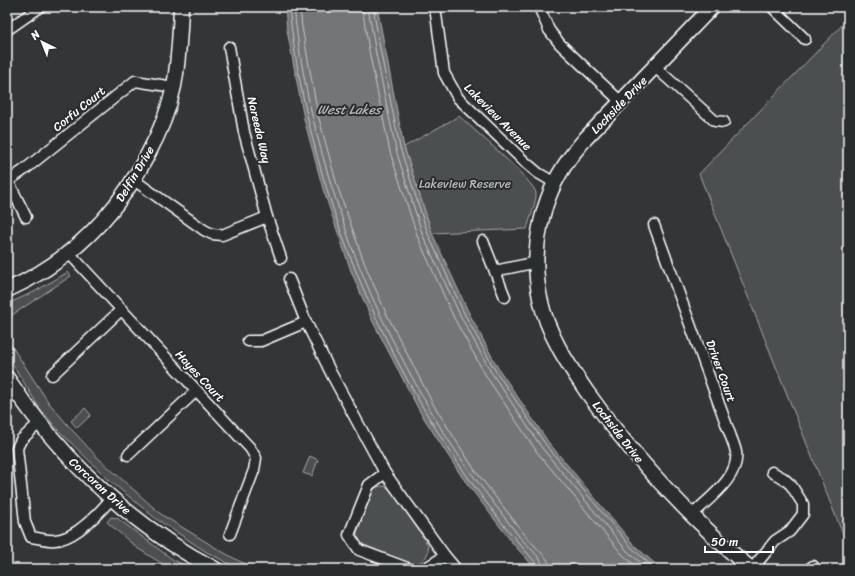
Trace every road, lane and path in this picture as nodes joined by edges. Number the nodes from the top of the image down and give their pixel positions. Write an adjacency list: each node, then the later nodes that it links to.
1 (40, 7): 7 (street)
2 (181, 7): 11 (street, Delfin Drive)
3 (435, 7): 16 (street, Lakeview Avenue)
4 (539, 7): 12 (street)
5 (712, 7): 10 (street, Lochside Drive)
6 (772, 7): 8 (street)
7 (7, 30)
8 (805, 39)
9 (229, 47): 18 (street, Nareeda Way)
10 (655, 67): 12 (street, Lochside Drive); 13 (street)
11 (174, 87): 14 (street, Corfu Court); 15 (street, Delfin Drive)
12 (621, 102): 16 (street, Lochside Drive)
13 (724, 122)
14 (8, 180): 17 (street, Corfu Court)
15 (134, 180): 18 (street); 21 (street, Delfin Drive)
16 (555, 183): 23 (street, Lochside Drive)
17 (26, 217)
18 (266, 217): 22 (street, Nareeda Way)
19 (654, 225): 39 (street, Driver Court)
20 (483, 241): 24 (street)
21 (69, 253): 26 (street, Delfin Drive); 28 (street, Hayes Court)
22 (282, 258)
23 (537, 262): 24 (street); 39 (street, Lochside Drive)
24 (495, 271): 27 (street)
25 (289, 280): 29 (street)
26 (7, 290)
27 (505, 297)
28 (121, 310): 31 (street); 33 (street, Hayes Court)
29 (306, 322): 30 (street); 37 (street)
30 (248, 341)
31 (52, 375)
32 (7, 378): 34 (street, Corcoran Drive)
33 (196, 392): 35 (street); 40 (street, Hayes Court)
34 (39, 423): 38 (street, Corcoran Drive); 38 (street)
35 (128, 455)
36 (772, 472): 46 (street, Lochside Drive)
37 (385, 473): 41 (street); 43 (street)
38 (111, 499): 42 (street, Corcoran Drive)
39 (692, 515): 46 (street, Lochside Drive)
40 (230, 534)
41 (445, 556): 44 (street); 45 (street)
42 (215, 569)
43 (410, 569)
44 (424, 569)
45 (456, 569)
46 (752, 569)

